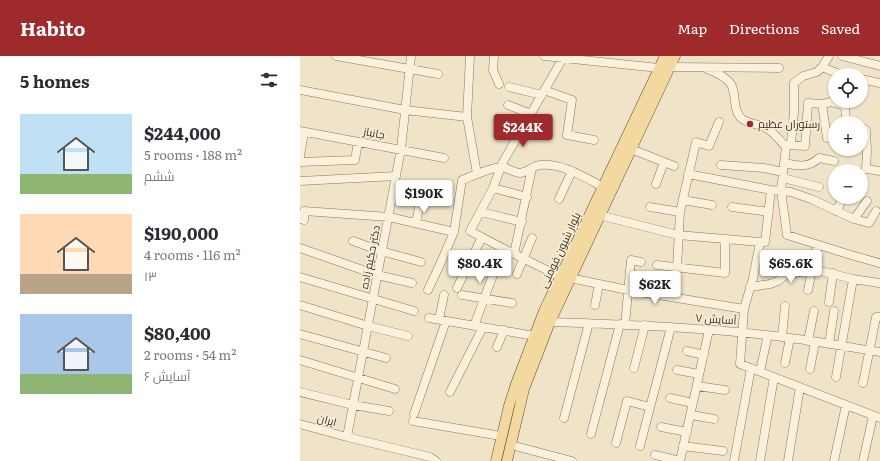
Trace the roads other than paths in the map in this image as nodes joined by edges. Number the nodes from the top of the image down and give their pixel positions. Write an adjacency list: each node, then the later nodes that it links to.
1 (336, 56): 18 (street)
2 (411, 56): 18 (street, دکتر حکیم زاده)
3 (470, 56): 31 (street)
4 (494, 56): 22 (street)
5 (544, 56): 10 (street)
6 (665, 56): 13 (main road, بلوار شیون فومنی)
7 (675, 56): 14 (main road, بلوار شیون فومنی)
8 (829, 56): 12 (street)
9 (842, 56): 11 (street)
10 (562, 57): 13 (street); 25 (street)
11 (880, 66)
12 (822, 67): 17 (street); 37 (street)
13 (659, 68): 58 (main road, بلوار شیون فومنی)
14 (670, 68): 16 (street); 39 (main road, بلوار شیون فومنی)
15 (779, 68): 16 (street)
16 (708, 69): 37 (street)
17 (828, 69)
18 (409, 70): 19 (street); 29 (street, دکتر حکیم زاده)
19 (438, 74)
20 (868, 80): 21 (street)
21 (880, 83)
22 (499, 84)
23 (509, 87): 25 (street)
24 (300, 90): 29 (street)
25 (543, 92): 30 (street); 35 (street)
26 (828, 103): 27 (street)
27 (822, 104): 34 (street); 37 (street)
28 (508, 105): 30 (street)
29 (405, 110): 31 (street); 38 (street, دکتر حکیم زاده)
30 (531, 114): 48 (street)
31 (467, 117): 53 (street)
32 (720, 122): 54 (street)
33 (302, 132): 36 (street, جانباز); 40 (street)
34 (827, 138)
35 (594, 140)
36 (358, 142): 38 (street, جانباز); 44 (street)
37 (787, 146): 51 (street)
38 (401, 149): 42 (street, جانباز); 55 (street, دکتر حکیم زاده)
39 (631, 149): 45 (street); 77 (main road, بلوار شیون فومنی)
40 (300, 156)
41 (867, 156): 52 (street)
42 (444, 158)
43 (834, 161): 51 (street)
44 (300, 162)
45 (664, 162): 47 (street); 57 (street)
46 (721, 164): 51 (street)
47 (674, 166)
48 (502, 167): 49 (street); 53 (street); 60 (street)
49 (532, 168): 50 (street); 64 (street)
50 (572, 171): 58 (street); 65 (street)
51 (784, 171): 59 (street); 62 (street)
52 (880, 171)
53 (477, 174): 83 (street)
54 (688, 174): 61 (street); 66 (street)
55 (396, 176): 56 (street); 78 (street, دکتر حکیم زاده)
56 (300, 181)
57 (656, 184)
58 (603, 187): 106 (main road, بلوار شیون فومنی)
59 (819, 187)
60 (493, 188): 64 (street); 74 (street)
61 (772, 190): 62 (street); 76 (street)
62 (781, 190): 72 (street); 90 (street)
63 (421, 197): 82 (street)
64 (527, 198): 81 (street)
65 (559, 199)
66 (682, 200): 69 (street); 75 (street)
67 (840, 204): 72 (street)
68 (865, 204): 80 (street)
69 (712, 205)
70 (650, 207): 75 (street)
71 (732, 207): 76 (street)
72 (836, 211): 80 (street)
73 (876, 211): 80 (street)
74 (481, 212): 81 (street); 85 (street)
75 (680, 212): 84 (street)
76 (769, 212): 89 (street)
77 (599, 215): 84 (street); 106 (main road, بلوار شیون فومنی)
78 (389, 217): 79 (street); 82 (street); 93 (street, دکتر حکیم زاده)
79 (300, 219)
80 (854, 219)
81 (522, 222): 94 (street)
82 (416, 223): 83 (street)
83 (454, 232): 113 (street)
84 (678, 235): 87 (street); 100 (street)
85 (482, 237): 92 (street); 112 (street)
86 (532, 238): 95 (street)
87 (726, 239): 89 (street); 100 (street)
88 (353, 241): 93 (street)
89 (760, 242): 111 (street)
90 (817, 245): 98 (street); 101 (street)
91 (300, 248): 104 (street)
92 (503, 248): 94 (street); 119 (street)
93 (381, 251): 96 (street); 104 (street, دکتر حکیم زاده)
94 (514, 254): 95 (street)
95 (524, 258): 103 (street); 106 (street)
96 (421, 262)
97 (641, 262): 114 (street)
98 (879, 263)
99 (657, 265): 100 (street)
100 (677, 268)
101 (812, 269): 102 (street); 111 (street); 115 (street)
102 (833, 273): 107 (street); 120 (street)
103 (517, 274)
104 (378, 275): 108 (street); 118 (street, دکتر حکیم زاده)
105 (300, 277): 118 (street)
106 (566, 278): 110 (street); 132 (main road, بلوار شیون فومنی); 146 (main road, بلوار شیون فومنی)
107 (853, 279): 109 (street); 150 (street)
108 (412, 283)
109 (879, 283)
110 (599, 284): 114 (street); 123 (street)
111 (750, 287): 125 (street)
112 (458, 288)
113 (428, 290)
114 (628, 290): 125 (street); 134 (street)
115 (808, 290)
116 (444, 295): 131 (street)
117 (462, 295): 119 (street)
118 (373, 299): 126 (street); 136 (street, دکتر حکیم زاده)
119 (484, 299): 121 (street); 137 (street)
120 (829, 302)
121 (512, 303)
122 (300, 305): 136 (street)
123 (595, 305)
124 (785, 306): 147 (street)
125 (744, 309): 142 (street)
126 (414, 310)
127 (814, 311): 148 (street)
128 (834, 311): 149 (street)
129 (878, 317): 152 (street)
130 (429, 318): 131 (street)
131 (442, 320): 137 (street); 191 (street)
132 (550, 322): 133 (street, آسایش ۷); 164 (main road, بلوار شیون فومنی)
133 (589, 323): 134 (street, آسایش ۷); 185 (street)
134 (622, 324): 135 (street, آسایش ۷); 190 (street)
135 (645, 325): 139 (street, آسایش ۷); 160 (street)
136 (368, 326): 145 (street); 154 (street, دکتر حکیم زاده)
137 (474, 326): 138 (street)
138 (483, 327): 140 (street); 176 (street)
139 (670, 327): 141 (street, آسایش ۷); 181 (street)
140 (504, 330): 146 (street); 151 (street)
141 (709, 330): 142 (street, آسایش ۷); 156 (street)
142 (742, 332): 144 (street, آسایش ۷); 161 (street)
143 (300, 334): 154 (street)
144 (768, 335): 147 (street, آسایش ۷); 165 (street)
145 (408, 336)
146 (535, 336): 164 (main road, بلوار شیون فومنی)
147 (786, 338): 148 (street, آسایش ۷); 159 (street)
148 (812, 342): 149 (street, آسایش ۷); 162 (street)
149 (829, 344): 150 (street, آسایش ۷)
150 (842, 346): 152 (street, آسایش ۷); 169 (street)
151 (497, 347)
152 (870, 350): 155 (street, آسایش ۷); 170 (street)
153 (687, 351): 156 (street)
154 (363, 352): 157 (street); 167 (street, دکتر حکیم زاده)
155 (880, 352)
156 (704, 355): 166 (street)
157 (386, 358)
158 (300, 360): 167 (street)
159 (785, 363)
160 (634, 368)
161 (751, 368): 165 (street); 204 (street)
162 (810, 369)
163 (677, 370): 166 (street)
164 (526, 371): 191 (main road, بلوار شیون فومنی); 194 (main road, بلوار شیون فومنی)
165 (760, 371): 168 (street)
166 (700, 374): 171 (street)
167 (358, 377): 173 (street); 179 (street, دکتر حکیم زاده)
168 (774, 377): 172 (street); 205 (street)
169 (836, 377)
170 (863, 383)
171 (697, 386): 174 (street); 178 (street)
172 (800, 387): 180 (street); 206 (street)
173 (395, 388)
174 (725, 390)
175 (300, 392): 179 (street)
176 (450, 392)
177 (670, 398): 178 (street)
178 (693, 403): 183 (street)
179 (353, 405): 182 (street); 192 (street, دکتر حکیم زاده)
180 (846, 405): 184 (street); 207 (street)
181 (650, 406): 193 (street); 195 (street)
182 (389, 411)
183 (691, 415): 186 (street); 189 (street)
184 (878, 417): 208 (street)
185 (564, 418)
186 (714, 419)
187 (300, 424): 192 (street, ایران)
188 (661, 427): 189 (street)
189 (687, 432): 196 (street)
190 (591, 434)
191 (501, 436): 200 (main road, بلوار شیون فومنی)
192 (347, 437): 199 (street, ایران)
193 (616, 443)
194 (511, 445): 201 (main road, بلوار شیون فومنی); 202 (street)
195 (640, 446)
196 (684, 446): 197 (street); 203 (street)
197 (723, 451)
198 (655, 455): 203 (street)
199 (436, 461)
200 (496, 461)
201 (507, 461)
202 (572, 461)
203 (680, 461)
204 (734, 461)
205 (760, 461)
206 (788, 461)
207 (834, 461)
208 (863, 461)

